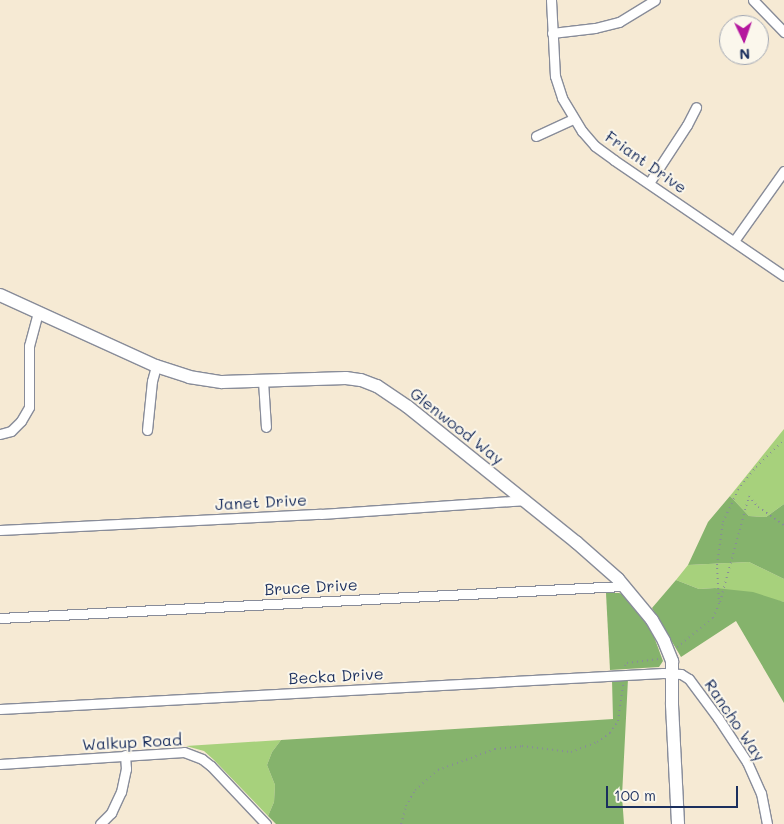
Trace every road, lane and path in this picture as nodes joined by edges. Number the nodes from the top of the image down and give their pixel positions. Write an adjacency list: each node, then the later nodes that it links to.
1 (551, 0): 5 (street, Friant Drive)
2 (655, 0): 5 (street)
3 (754, 0): 4 (street)
4 (784, 32)
5 (552, 33): 7 (street, Friant Drive)
6 (696, 107): 10 (street)
7 (573, 119): 8 (street); 10 (street, Friant Drive)
8 (536, 136)
9 (784, 171): 11 (street)
10 (649, 183): 11 (street, Friant Drive)
11 (734, 241): 12 (street, Friant Drive)
12 (784, 276)
13 (0, 295): 14 (street, Glenwood Way)
14 (38, 312): 15 (street, Glenwood Way); 19 (street)
15 (156, 366): 16 (street, Glenwood Way); 18 (street)
16 (263, 381): 17 (street); 21 (street, Glenwood Way)
17 (266, 427)
18 (147, 430)
19 (0, 434)
20 (784, 440): 25 (path)
21 (524, 500): 23 (street, Janet Drive); 24 (street, Glenwood Way)
22 (784, 525): 25 (path)
23 (0, 530)
24 (624, 586): 26 (street, Bruce Drive); 27 (street, Glenwood Way)
25 (719, 604): 27 (path)
26 (0, 618)
27 (670, 652): 28 (street, Glenwood Way); 29 (path)
28 (673, 672): 29 (street, Becka Drive); 36 (street, Glenwood Way); 37 (street, Rancho Way)
29 (623, 675): 30 (street, Becka Drive); 35 (path)
30 (0, 709)
31 (125, 755): 32 (street, Walkup Road); 33 (street); 34 (street, Walkup Road)
32 (0, 764)
33 (100, 824)
34 (266, 824)
35 (401, 824)
36 (678, 824)
37 (767, 824)

